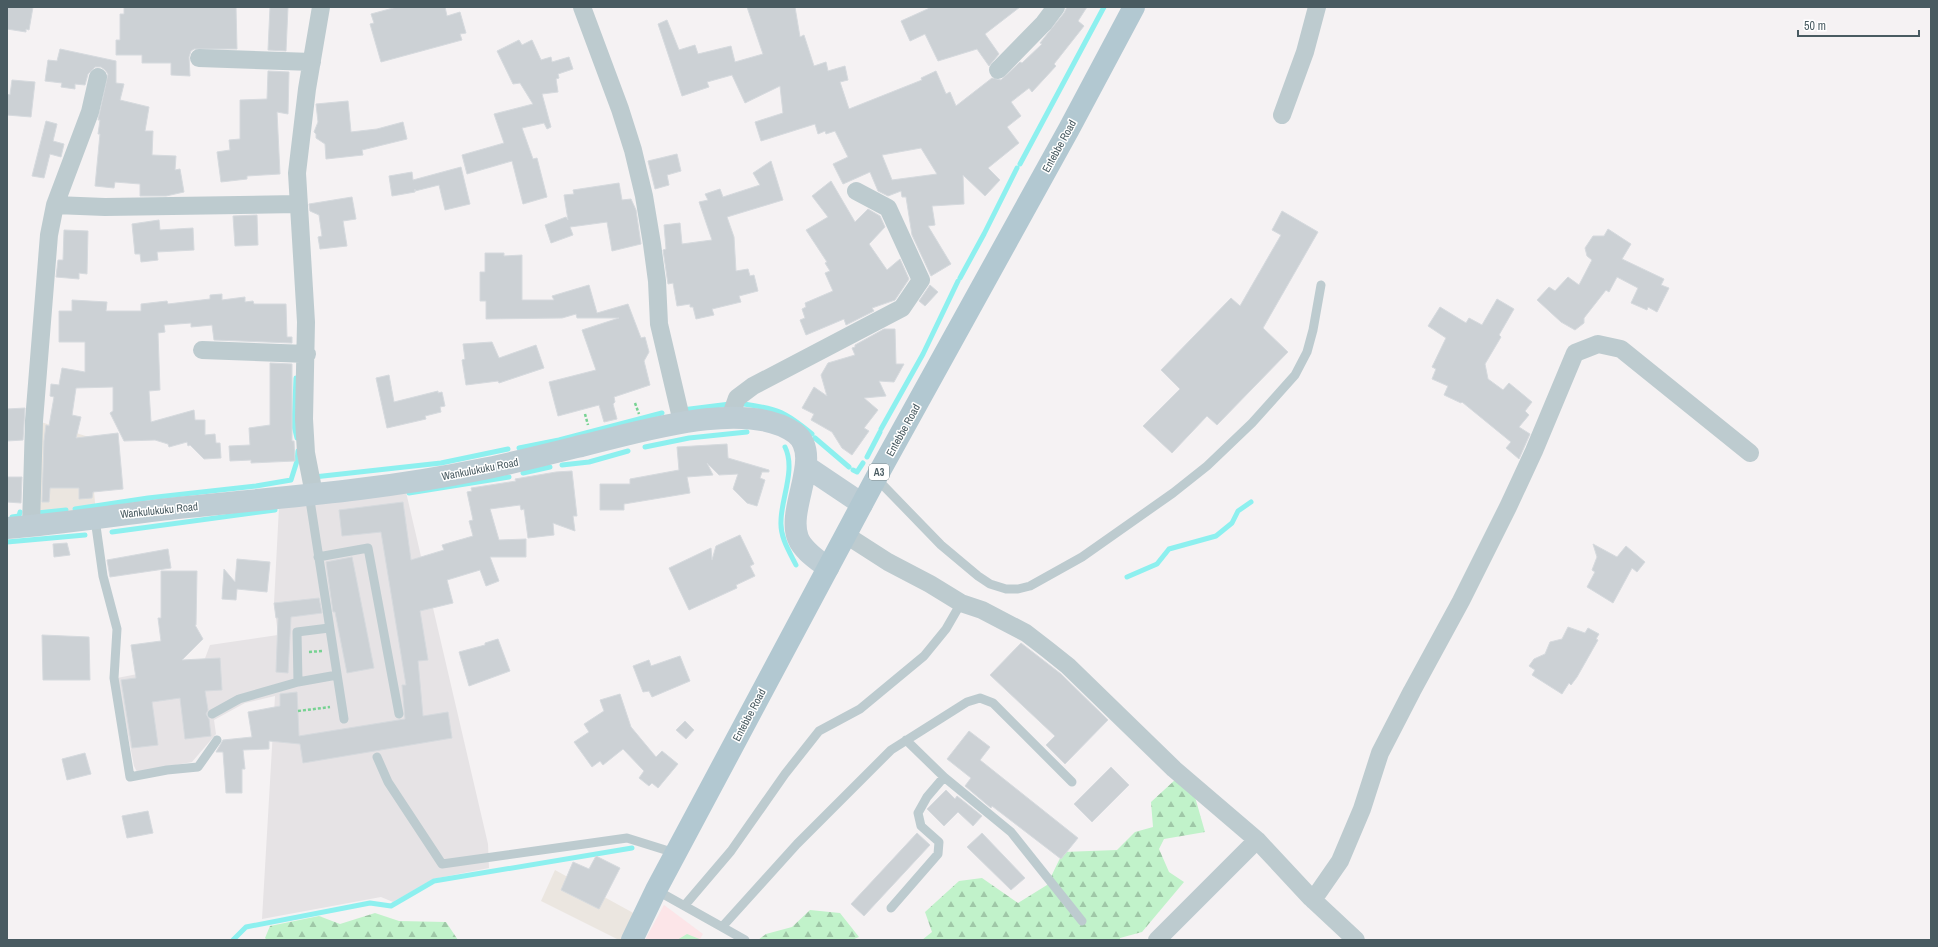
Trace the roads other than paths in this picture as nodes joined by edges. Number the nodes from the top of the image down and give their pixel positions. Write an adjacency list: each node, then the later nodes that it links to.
1 (322, 7): 7 (street)
2 (582, 7): 18 (street)
3 (1056, 7): 8 (street)
4 (1134, 7): 21 (main road, Entebbe Road / A3)
5 (1318, 7): 10 (street)
6 (199, 58): 7 (street)
7 (312, 62): 12 (street)
8 (998, 70)
9 (98, 77): 13 (street)
10 (1282, 115)
11 (856, 191): 17 (street)
12 (298, 204): 13 (street); 16 (street)
13 (56, 205): 25 (street)
14 (1321, 285): 21 (lane)
15 (202, 350): 16 (street)
16 (307, 354): 22 (street)
17 (730, 418): 18 (main road, Wankulukuku Road); 20 (main road, Wankulukuku Road)
18 (682, 422): 22 (main road, Wankulukuku Road)
19 (1750, 453): 45 (street)
20 (805, 473): 23 (main road); 29 (main road, Wankulukuku Road)
21 (876, 478): 23 (main road, Entebbe Road / A3)
22 (312, 494): 24 (main road, Wankulukuku Road); 28 (lane)
23 (862, 504): 27 (main road, Entebbe Road / A3)
24 (95, 517): 25 (main road, Wankulukuku Road); 37 (lane)
25 (31, 526): 26 (main road, Wankulukuku Road)
26 (7, 528)
27 (846, 535): 29 (main road, Entebbe Road / A3); 30 (street)
28 (318, 557): 31 (lane); 35 (lane)
29 (828, 568): 43 (main road, Entebbe Road / A3)
30 (961, 603): 42 (street); 46 (lane)
31 (329, 628): 32 (lane); 33 (lane)
32 (337, 675): 33 (lane); 36 (lane)
33 (298, 682): 34 (lane)
34 (212, 714)
35 (399, 714)
36 (344, 720)
37 (217, 740)
38 (906, 740): 40 (lane); 41 (lane); 49 (lane)
39 (377, 757): 43 (lane)
40 (944, 777): 47 (lane); 48 (lane)
41 (1072, 782)
42 (1257, 840): 45 (street); 52 (street)
43 (675, 853): 44 (main road, Entebbe Road / A3)
44 (656, 890): 46 (lane); 50 (main road, Entebbe Road / A3)
45 (1313, 900): 53 (street)
46 (685, 905): 49 (lane)
47 (891, 908)
48 (1082, 921)
49 (722, 927): 51 (lane)
50 (632, 940)
51 (746, 940)
52 (1157, 940)
53 (1356, 940)

